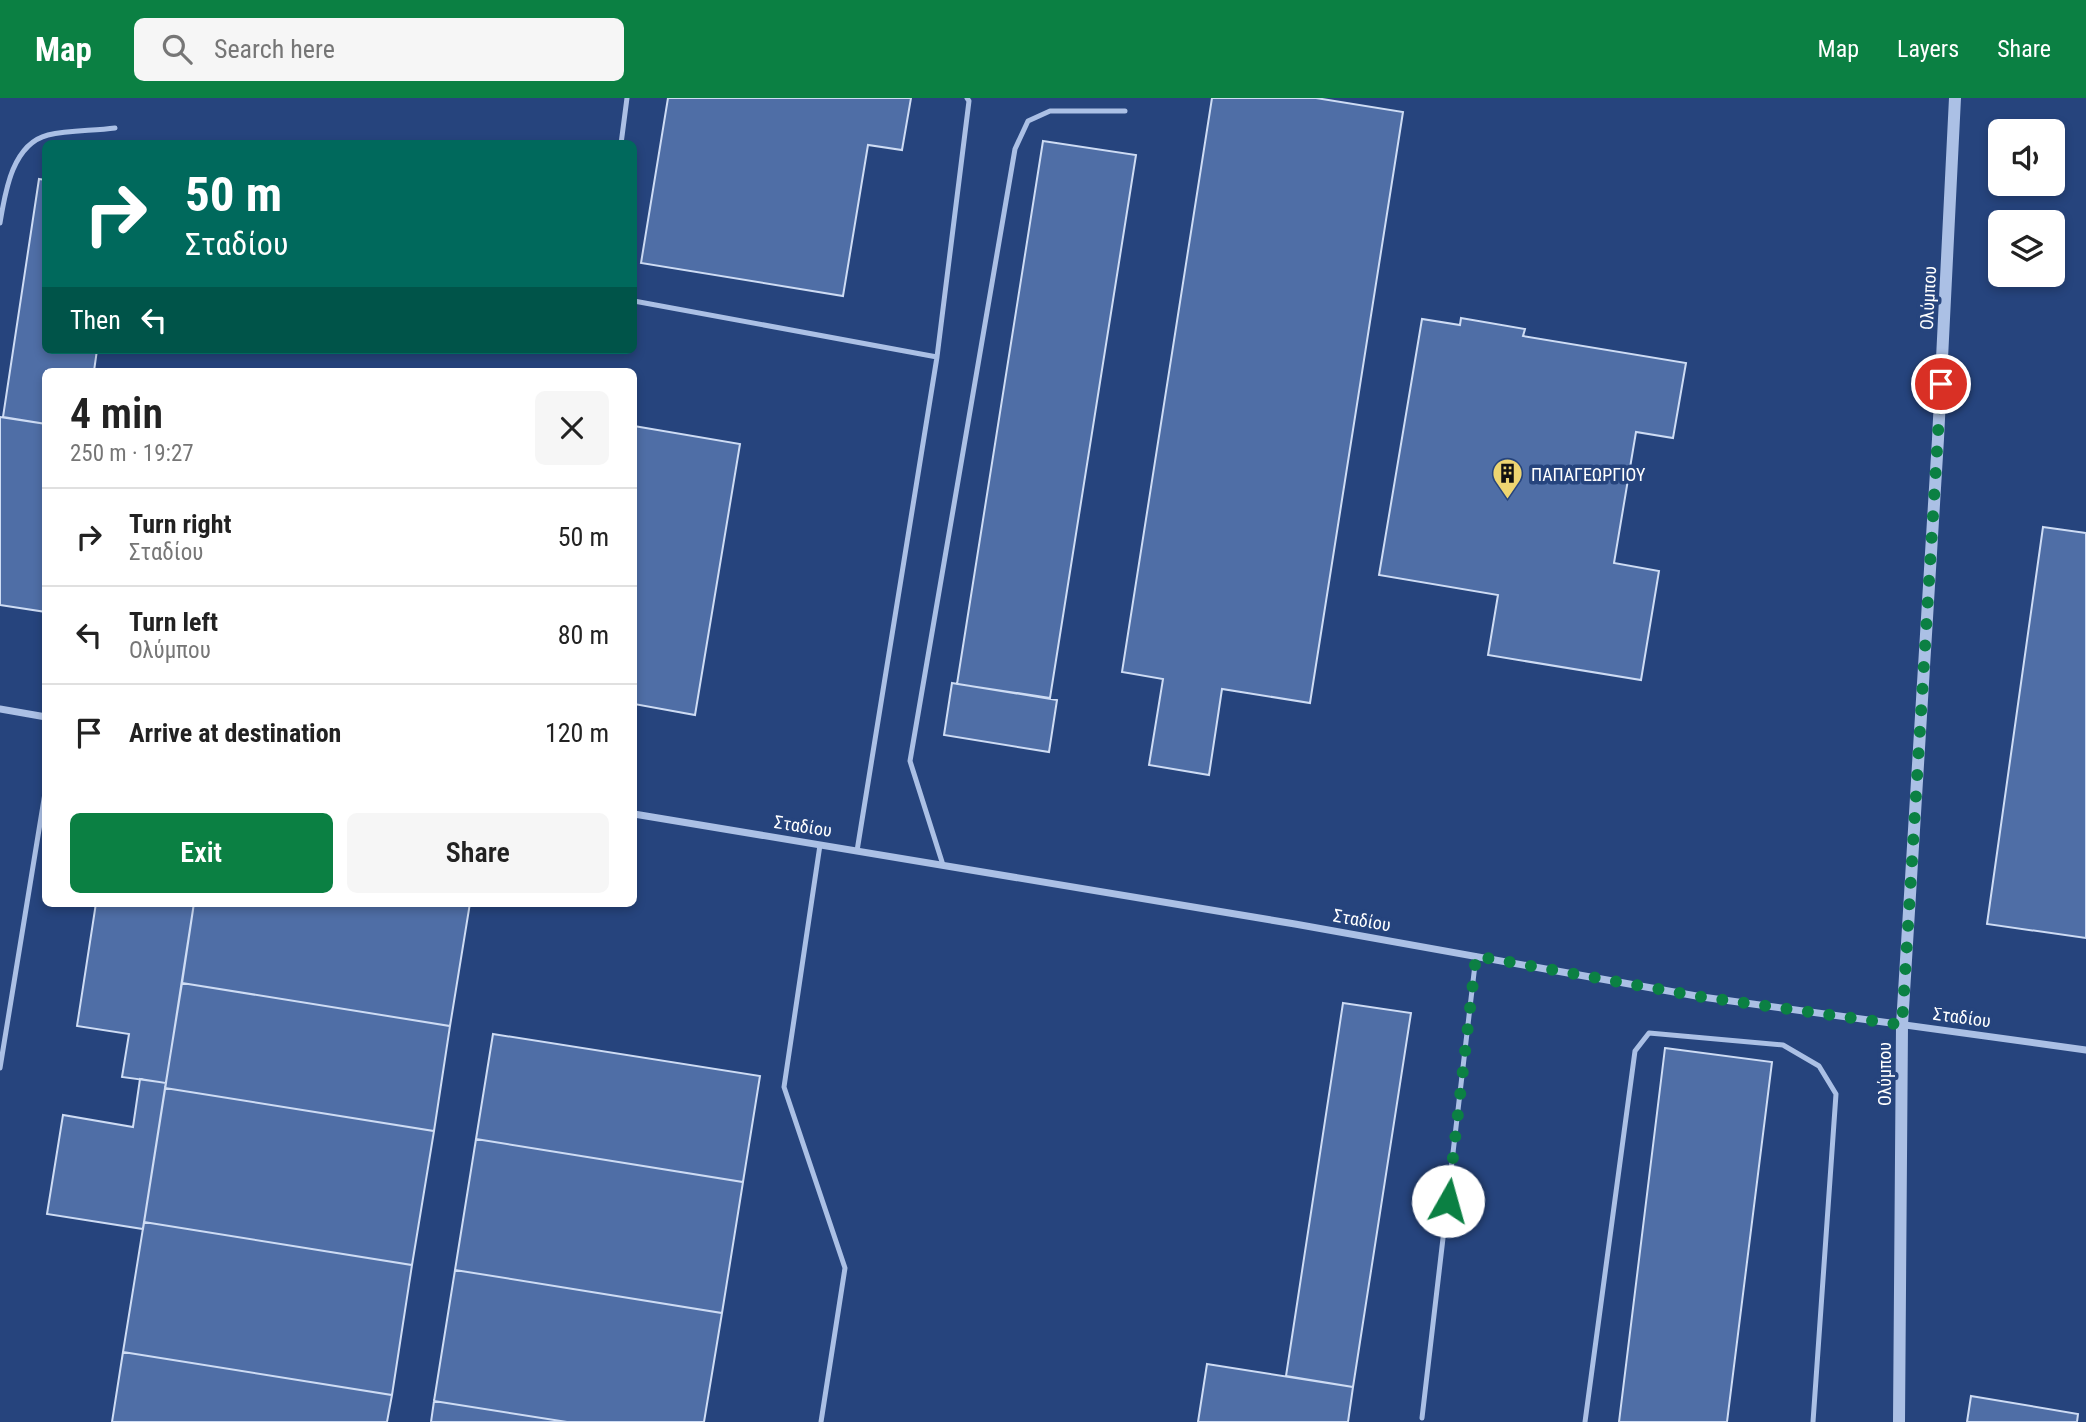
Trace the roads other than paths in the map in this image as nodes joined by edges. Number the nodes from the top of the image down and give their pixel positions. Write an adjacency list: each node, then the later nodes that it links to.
1 (626, 98): 6 (lane)
2 (967, 98): 9 (lane)
3 (1955, 98): 18 (street, Ολύμπου)
4 (1125, 111): 16 (lane)
5 (115, 128): 7 (lane)
6 (621, 140)
7 (0, 223)
8 (637, 302): 9 (lane)
9 (937, 357): 15 (lane)
10 (0, 709): 11 (street)
11 (42, 716)
12 (42, 811): 20 (lane)
13 (637, 814): 14 (street, Σταδίου)
14 (820, 845): 15 (street, Σταδίου); 22 (lane)
15 (857, 851): 16 (street, Σταδίου)
16 (943, 866): 17 (street, Σταδίου)
17 (1476, 956): 18 (street, Σταδίου); 21 (lane)
18 (1902, 1025): 19 (street, Σταδίου); 25 (street, Ολύμπου)
19 (2086, 1050)
20 (0, 1068)
21 (1422, 1419)
22 (821, 1422)
23 (1585, 1422): 24 (lane)
24 (1814, 1422)
25 (1899, 1422)

